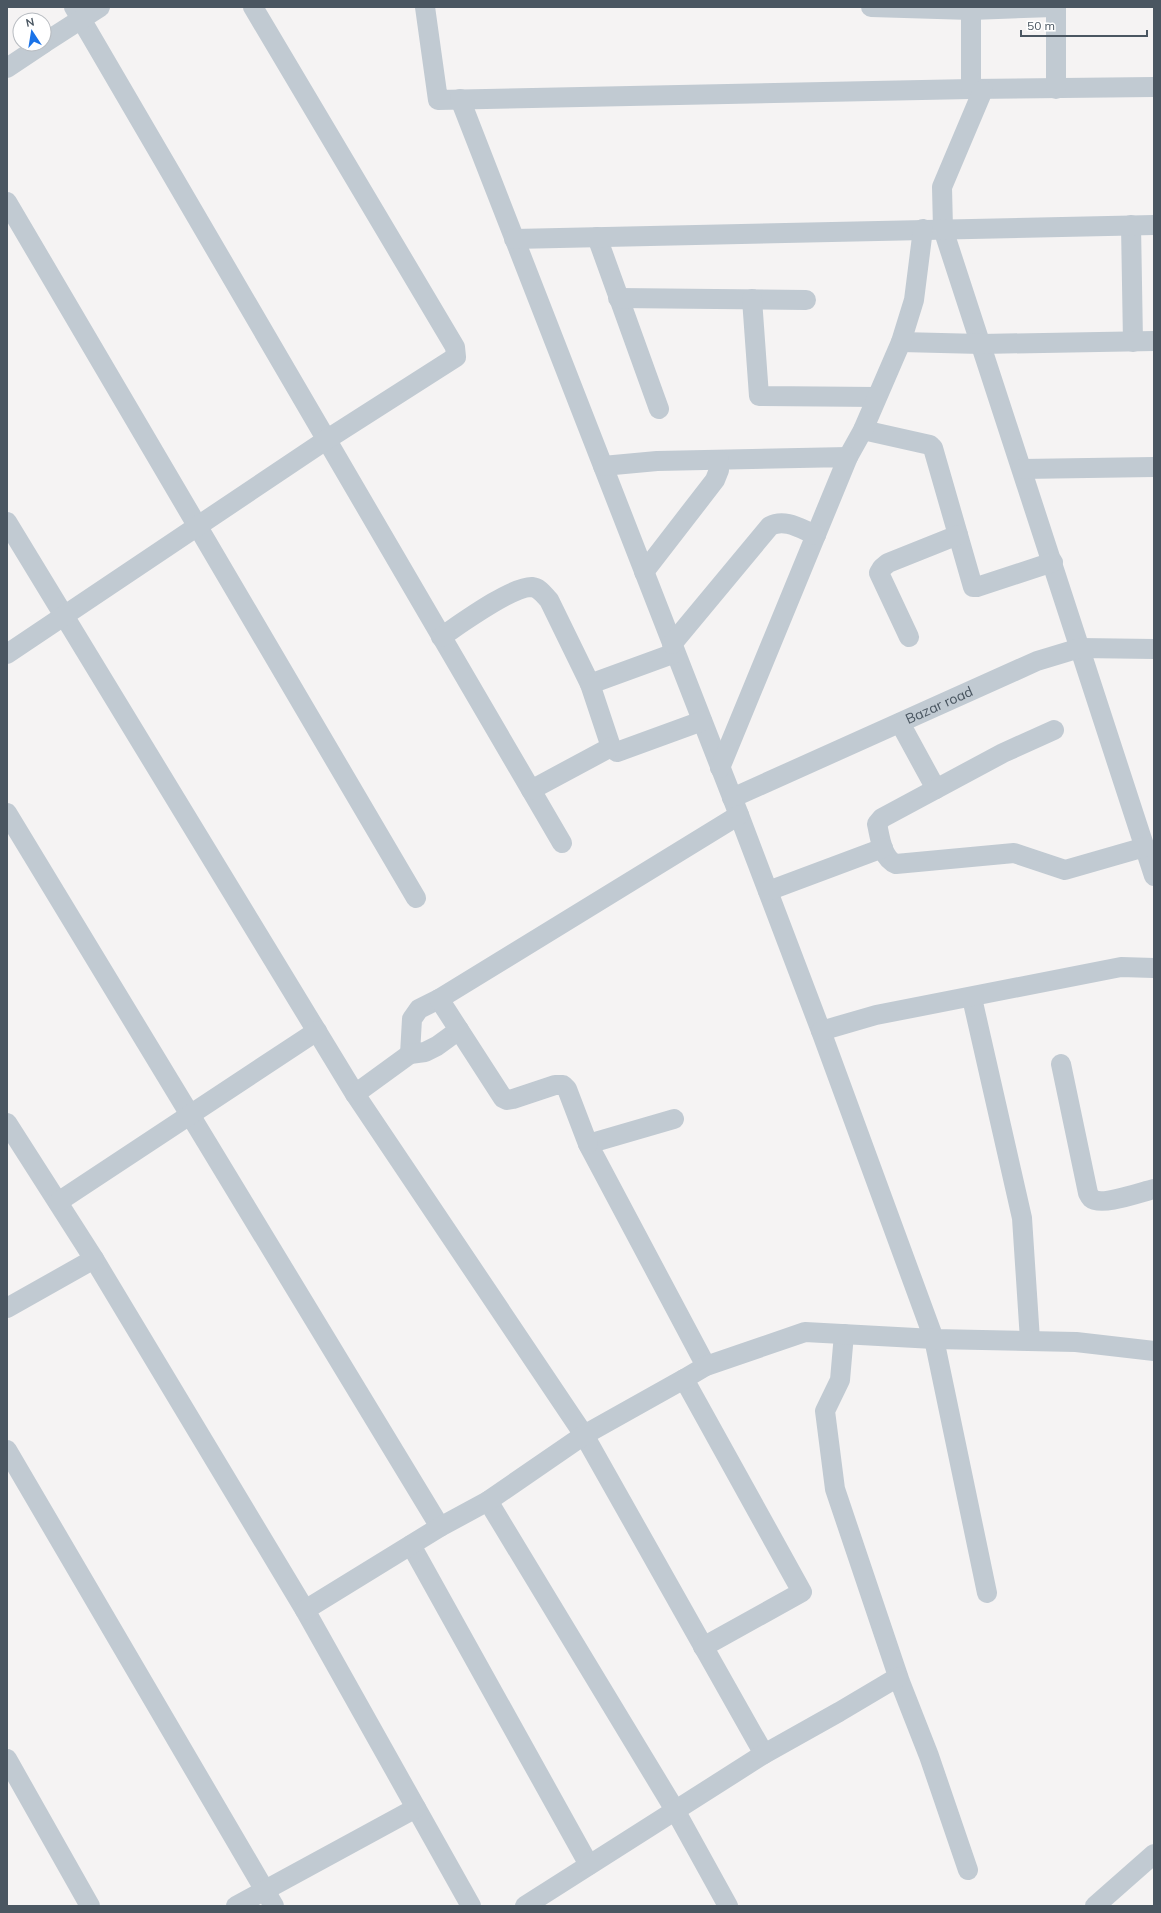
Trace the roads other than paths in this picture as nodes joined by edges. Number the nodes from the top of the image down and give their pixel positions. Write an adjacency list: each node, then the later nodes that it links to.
1 (100, 7): 8 (street)
2 (253, 7): 33 (street)
3 (425, 7): 15 (street)
4 (871, 7): 7 (street)
5 (1042, 7): 7 (street)
6 (1056, 7): 13 (street)
7 (971, 8): 14 (street)
8 (78, 13): 9 (street); 33 (street)
9 (52, 37)
10 (32, 52): 11 (street)
11 (7, 68)
12 (1154, 88): 13 (street)
13 (1056, 89): 14 (street)
14 (977, 90): 15 (street); 19 (street)
15 (460, 100): 22 (street)
16 (7, 202): 40 (street)
17 (1131, 225): 18 (street); 19 (street); 28 (street)
18 (1154, 225)
19 (943, 229): 20 (street); 29 (street)
20 (923, 230): 21 (street); 27 (street)
21 (597, 237): 22 (street); 23 (street)
22 (514, 239): 36 (street)
23 (618, 298): 24 (street); 31 (street)
24 (752, 299): 25 (street); 30 (street)
25 (806, 300)
26 (1154, 341): 28 (street)
27 (901, 342): 29 (street); 30 (street)
28 (1133, 342): 29 (street)
29 (981, 344): 38 (street)
30 (876, 397): 32 (street)
31 (659, 409)
32 (863, 430): 34 (street); 42 (street)
33 (326, 440): 40 (street); 46 (street)
34 (848, 457): 35 (street); 41 (street)
35 (720, 460): 36 (street); 44 (street)
36 (603, 466): 44 (street)
37 (1154, 467): 38 (street)
38 (1022, 469): 43 (street)
39 (7, 522): 45 (street)
40 (197, 527): 45 (street); 67 (street)
41 (816, 535): 48 (street); 57 (street)
42 (958, 535): 43 (street); 47 (street)
43 (1053, 562): 49 (street)
44 (644, 572): 48 (street)
45 (63, 617): 51 (street); 73 (street)
46 (441, 637): 52 (street); 59 (street)
47 (909, 637)
48 (674, 648): 52 (street); 53 (street)
49 (1080, 648): 50 (street, Bazar road); 54 (street, Bazar road); 63 (street)
50 (1154, 649)
51 (7, 654)
52 (590, 684): 56 (street)
53 (702, 721): 56 (street); 57 (street)
54 (900, 723): 58 (street); 60 (street, Bazar road)
55 (1054, 730): 58 (street)
56 (611, 747): 59 (street)
57 (720, 768): 60 (street)
58 (936, 789): 64 (street)
59 (531, 790): 62 (street)
60 (735, 806): 66 (street); 70 (street, Bazar road)
61 (7, 813): 77 (street)
62 (562, 843)
63 (1145, 847): 64 (street); 65 (street)
64 (883, 848): 66 (street)
65 (1154, 876)
66 (768, 891): 72 (street)
67 (416, 898)
68 (1154, 968): 69 (street)
69 (972, 998): 72 (street); 87 (street)
70 (439, 999): 71 (street); 74 (street, Bazar road)
71 (459, 1030): 74 (street); 80 (street)
72 (821, 1031): 86 (street)
73 (317, 1032): 76 (street); 77 (street)
74 (410, 1054): 76 (street)
75 (1061, 1064): 81 (street)
76 (355, 1094): 91 (street)
77 (190, 1114): 82 (street); 94 (street)
78 (674, 1120): 80 (street)
79 (7, 1123): 82 (street)
80 (588, 1144): 89 (street)
81 (1154, 1189)
82 (58, 1202): 83 (street)
83 (94, 1259): 84 (street); 97 (street)
84 (7, 1308)
85 (844, 1334): 86 (street); 89 (street); 99 (street)
86 (934, 1338): 87 (street); 96 (street)
87 (1030, 1340): 88 (street)
88 (1154, 1351)
89 (706, 1366): 90 (street)
90 (684, 1378): 91 (street); 98 (street)
91 (584, 1435): 93 (street); 98 (street)
92 (7, 1450): 107 (street)
93 (488, 1501): 94 (street); 103 (street)
94 (440, 1527): 95 (street)
95 (411, 1545): 97 (street); 105 (street)
96 (987, 1593)
97 (305, 1610): 102 (street)
98 (703, 1647): 100 (street)
99 (898, 1677): 100 (street); 106 (street)
100 (764, 1754): 103 (street)
101 (7, 1759): 108 (street)
102 (416, 1808): 107 (street); 110 (street)
103 (675, 1810): 105 (street); 112 (street)
104 (1154, 1854): 113 (street)
105 (589, 1865): 111 (street)
106 (968, 1870)
107 (269, 1898): 109 (street)
108 (90, 1906)
109 (236, 1906)
110 (471, 1906)
111 (525, 1906)
112 (728, 1906)
113 (1095, 1906)

